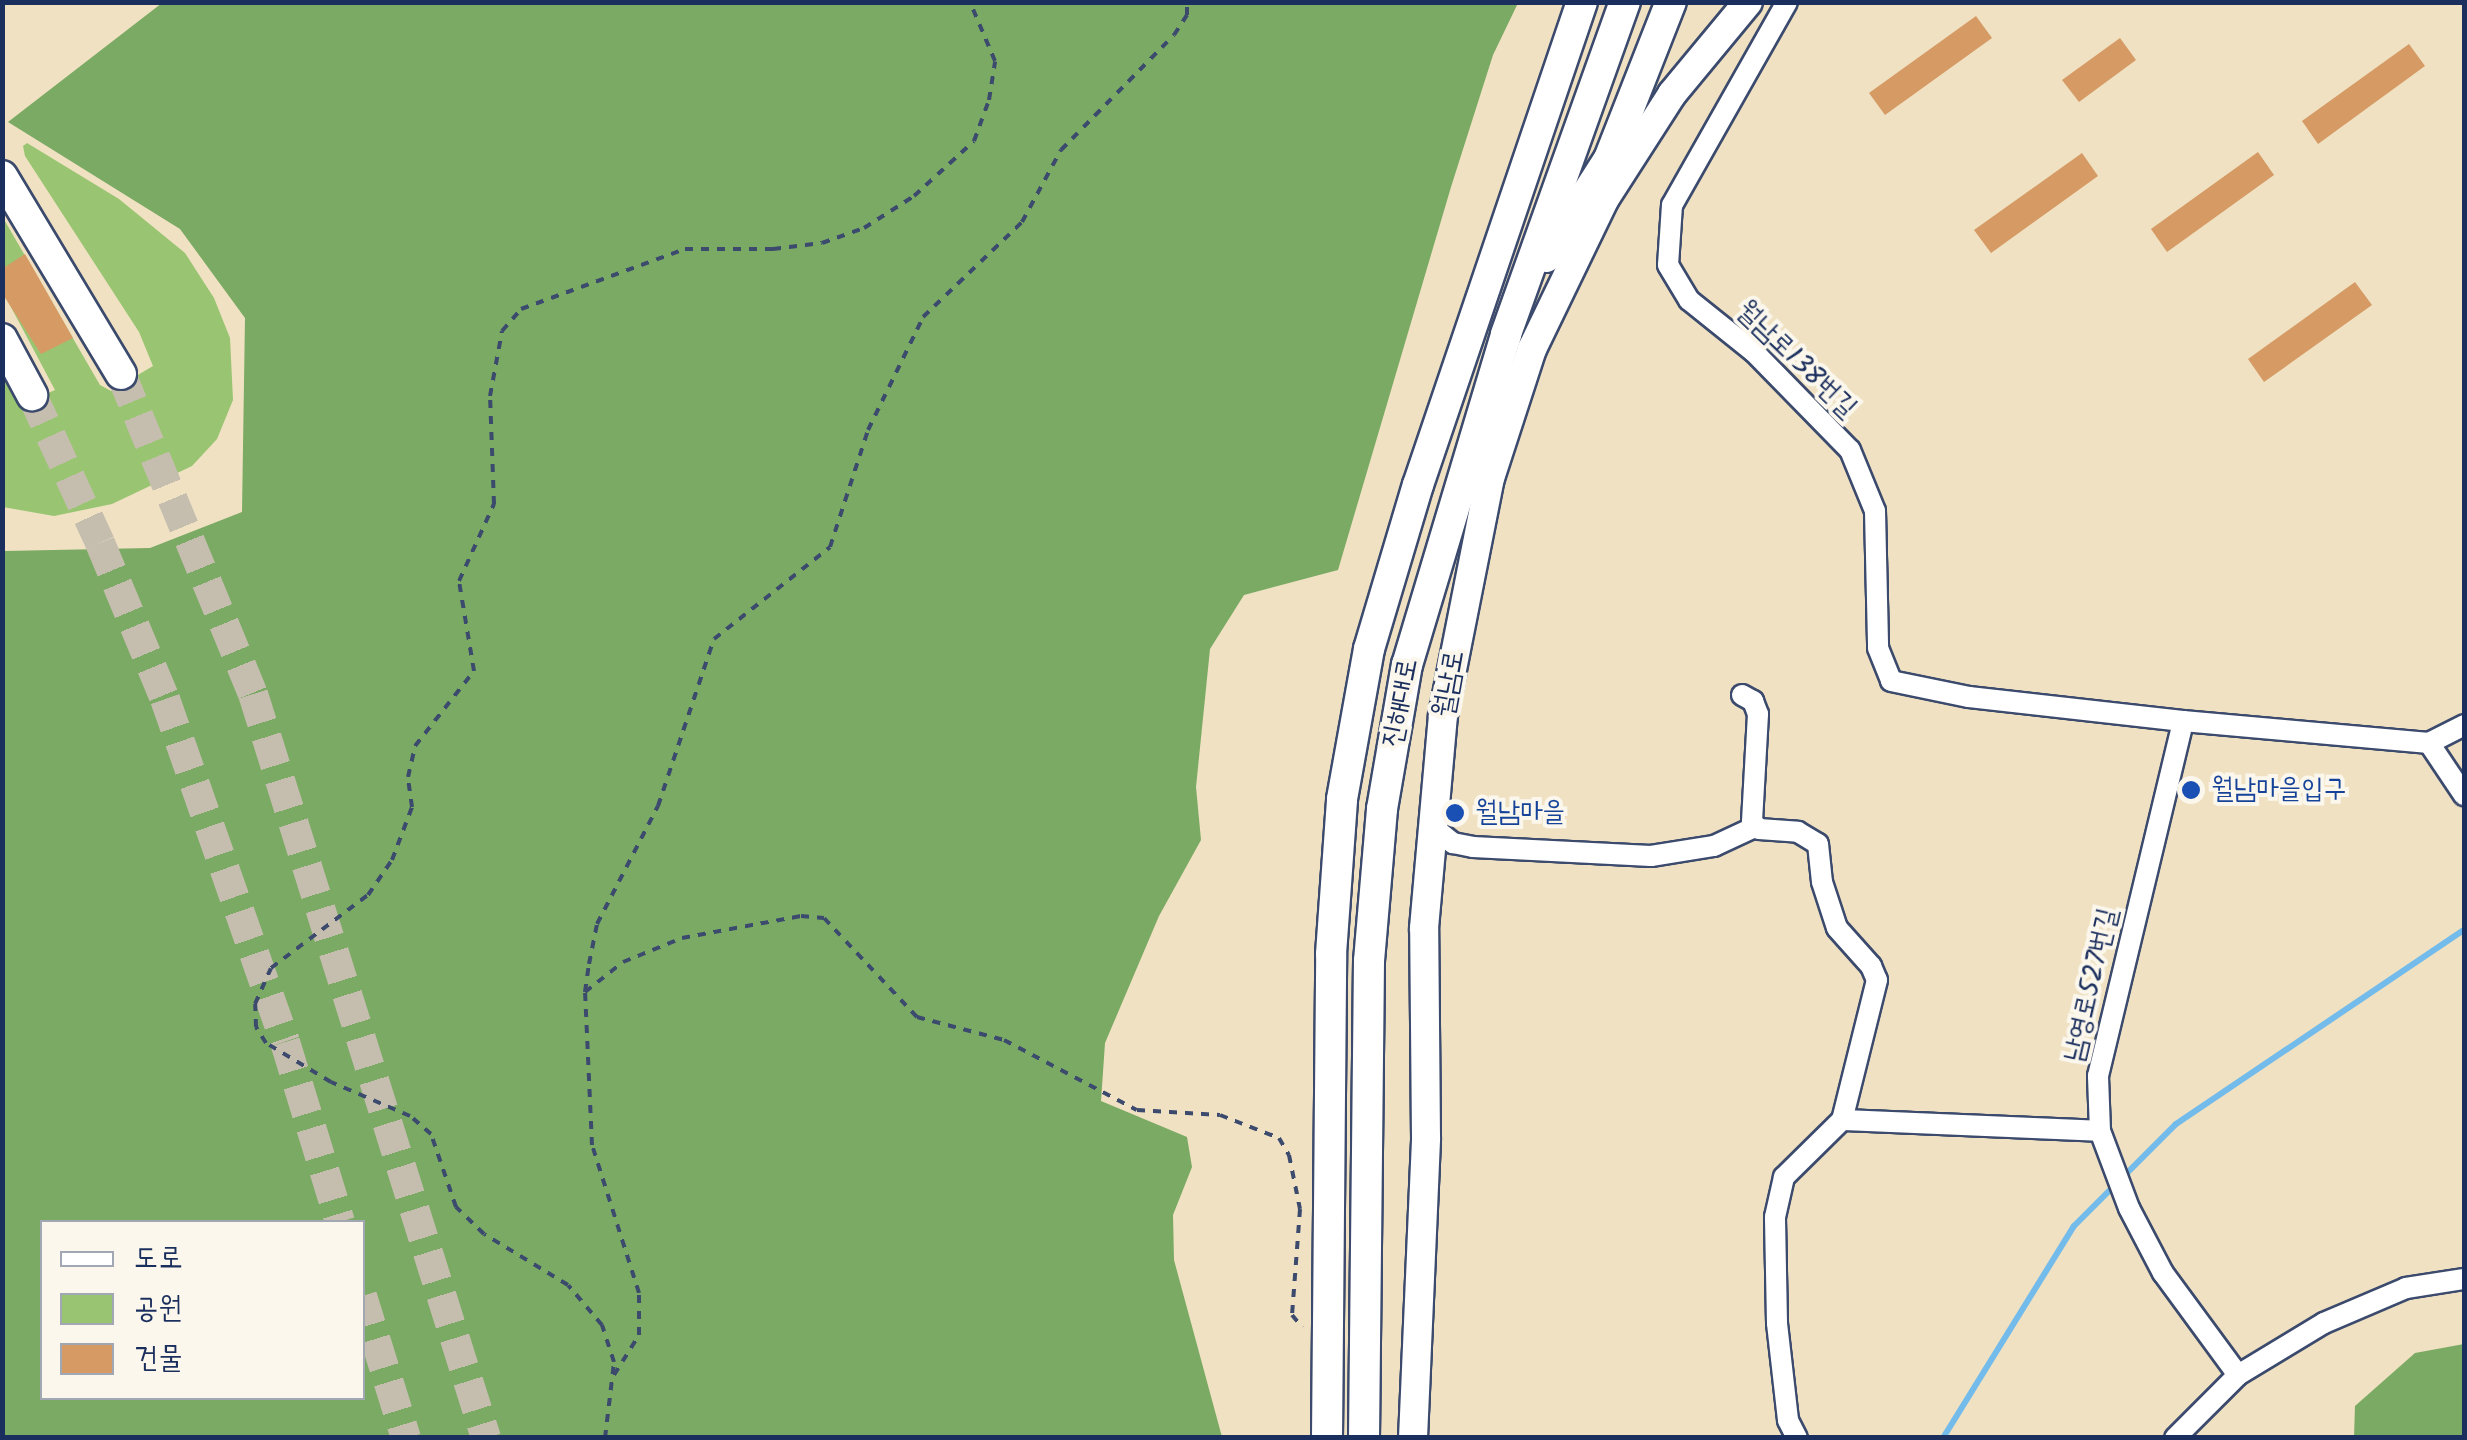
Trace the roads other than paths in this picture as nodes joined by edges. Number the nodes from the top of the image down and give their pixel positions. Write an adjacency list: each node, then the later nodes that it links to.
1 (1582, 2): 22 (highway, 진해대로)
2 (1625, 2): 7 (highway, 진해대로)
3 (1671, 2): 7 (highway)
4 (1748, 2): 16 (main road, 월남로)
5 (1787, 2): 12 (street, 월남로138번길)
6 (2, 176): 9 (highway)
7 (1518, 302): 23 (highway, 진해대로)
8 (2, 339): 10 (highway)
9 (121, 374)
10 (32, 395)
11 (1742, 695): 17 (street)
12 (2183, 721): 14 (street); 19 (street, 남영로527번길)
13 (2464, 725): 14 (street)
14 (2429, 743): 15 (street)
15 (2464, 795)
16 (1433, 827): 17 (street); 24 (main road, 월남로)
17 (1755, 827): 18 (street)
18 (1842, 1120): 19 (street); 25 (street)
19 (2100, 1131): 21 (street, 남영로527번길)
20 (2464, 1279): 21 (street)
21 (2238, 1376): 26 (street)
22 (1327, 1438)
23 (1364, 1438)
24 (1413, 1438)
25 (1797, 1438)
26 (2175, 1438)

